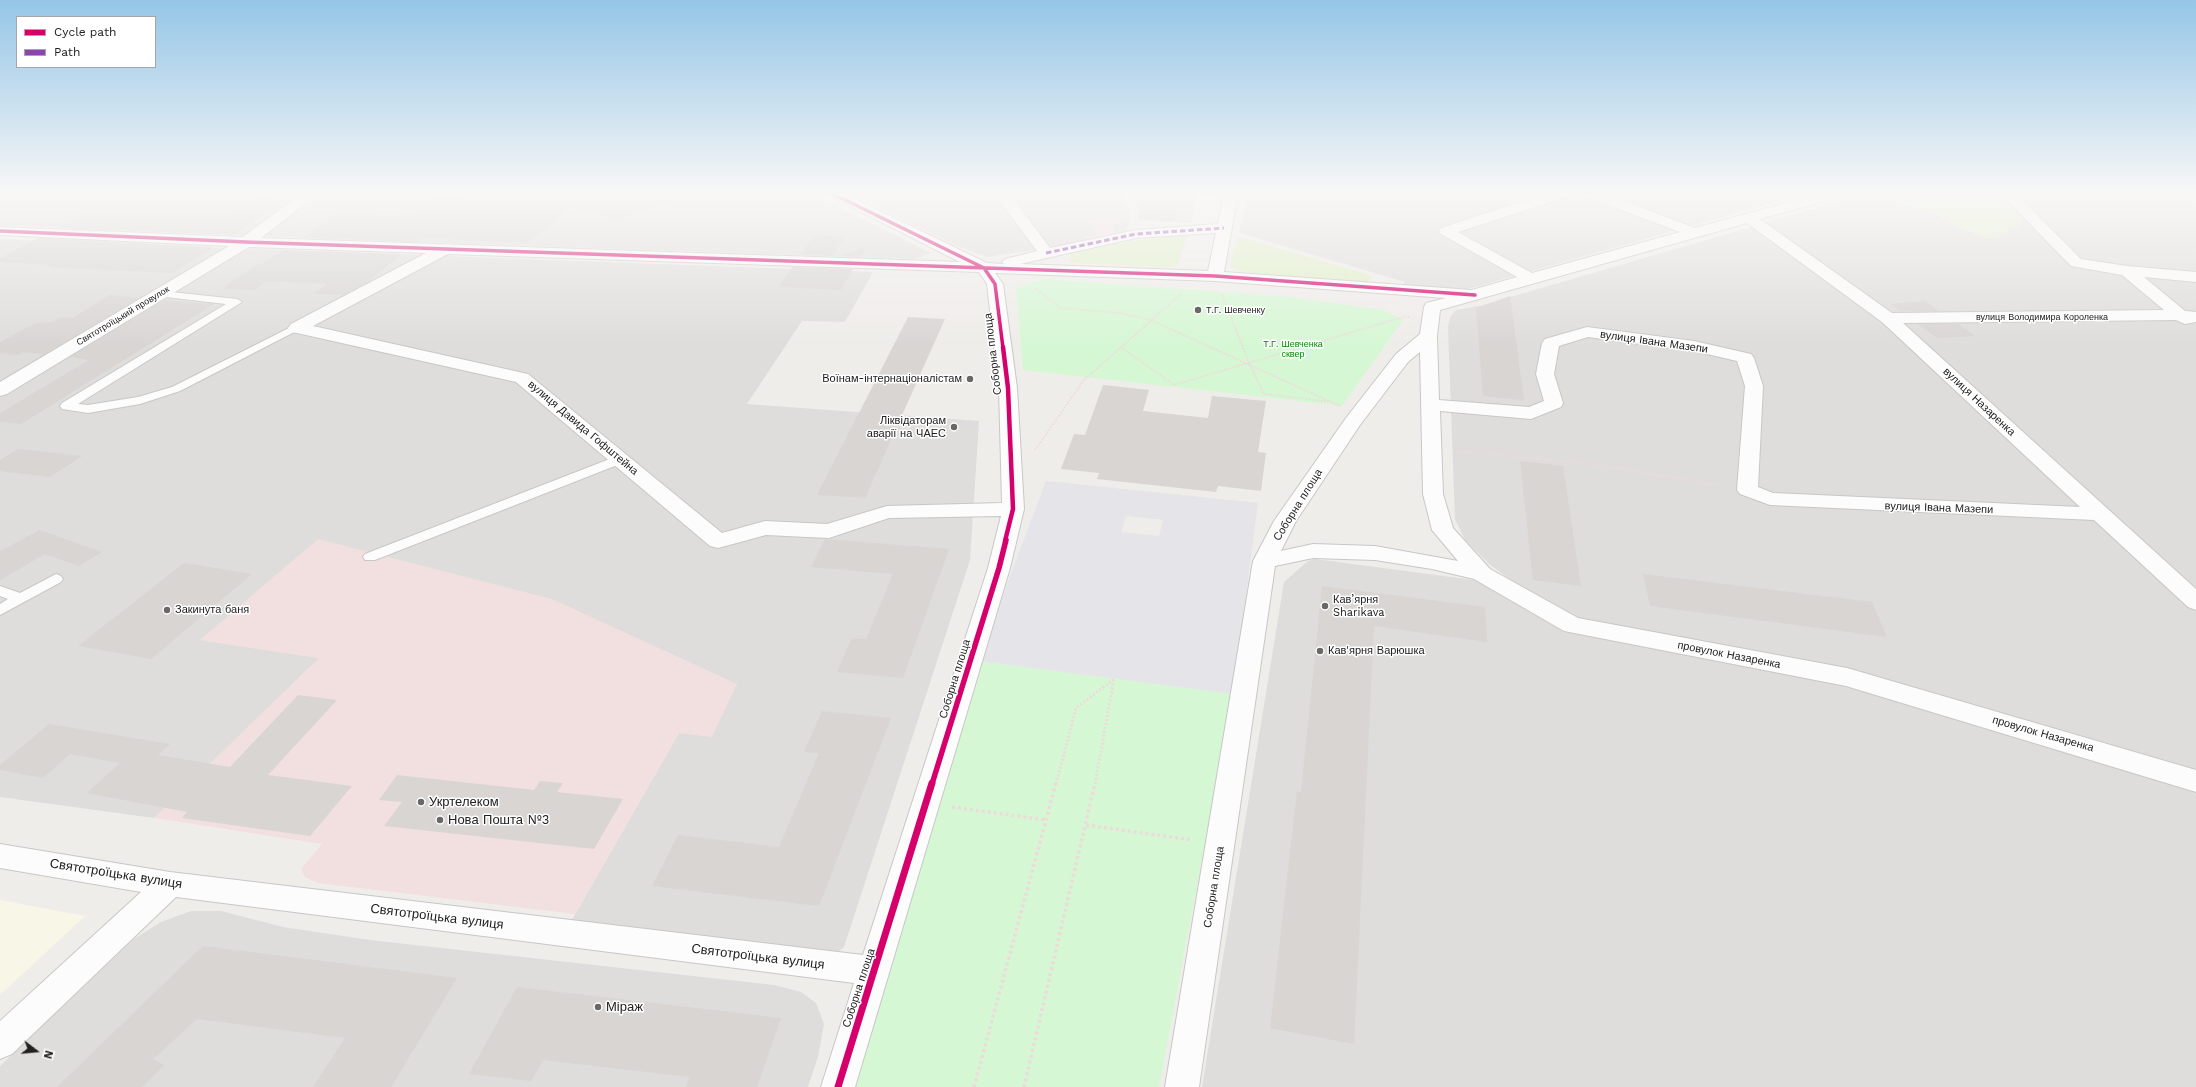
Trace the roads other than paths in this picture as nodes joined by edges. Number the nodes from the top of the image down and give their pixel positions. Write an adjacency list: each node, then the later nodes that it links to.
1 (243, 244): 18 (street, Святотроїцький провулок)
2 (295, 244): 11 (street)
3 (934, 244): 13 (street)
4 (1039, 244): 12 (street)
5 (1090, 244): 12 (street)
6 (1221, 244): 15 (street)
7 (1469, 244): 17 (street)
8 (1656, 244): 17 (street)
9 (1785, 244): 21 (street, вулиця Назаренка)
10 (2056, 244): 14 (street)
11 (444, 249): 13 (street); 24 (street)
12 (1046, 253): 13 (street)
13 (984, 268): 15 (street); 28 (street, Соборна площа)
14 (2127, 271): 16 (street); 20 (street)
15 (1215, 276): 19 (street)
16 (2196, 277)
17 (1530, 278): 19 (street)
18 (160, 294): 24 (lane); 25 (street, Святотроїцький провулок)
19 (1475, 296): 23 (street, Соборна площа)
20 (2188, 316): 21 (street, вулиця Володимира Короленка); 22 (street)
21 (1888, 318): 29 (street, вулиця Назаренка)
22 (2196, 326)
23 (1429, 327): 26 (street); 31 (street, Соборна площа)
24 (297, 328): 27 (street, вулиця Давида Гофштейна)
25 (0, 390)
26 (1431, 405): 29 (street, вулиця Івана Мазепи); 32 (street)
27 (620, 459): 28 (street, вулиця Давида Гофштейна); 30 (lane)
28 (1013, 509): 41 (street, Соборна площа)
29 (2100, 514): 36 (street, вулиця Назаренка)
30 (370, 557)
31 (1264, 561): 32 (street, провулок Назаренка); 44 (street, Соборна площа)
32 (1482, 574): 38 (street, провулок Назаренка)
33 (56, 579): 35 (lane)
34 (0, 591): 35 (lane)
35 (21, 598): 37 (lane)
36 (2196, 602)
37 (0, 610)
38 (2196, 781)
39 (0, 856): 40 (street, Святотроїцька вулиця)
40 (170, 884): 41 (street, Святотроїцька вулиця); 42 (street)
41 (875, 971): 43 (street, Соборна площа)
42 (0, 1043)
43 (838, 1087)
44 (1182, 1087)

